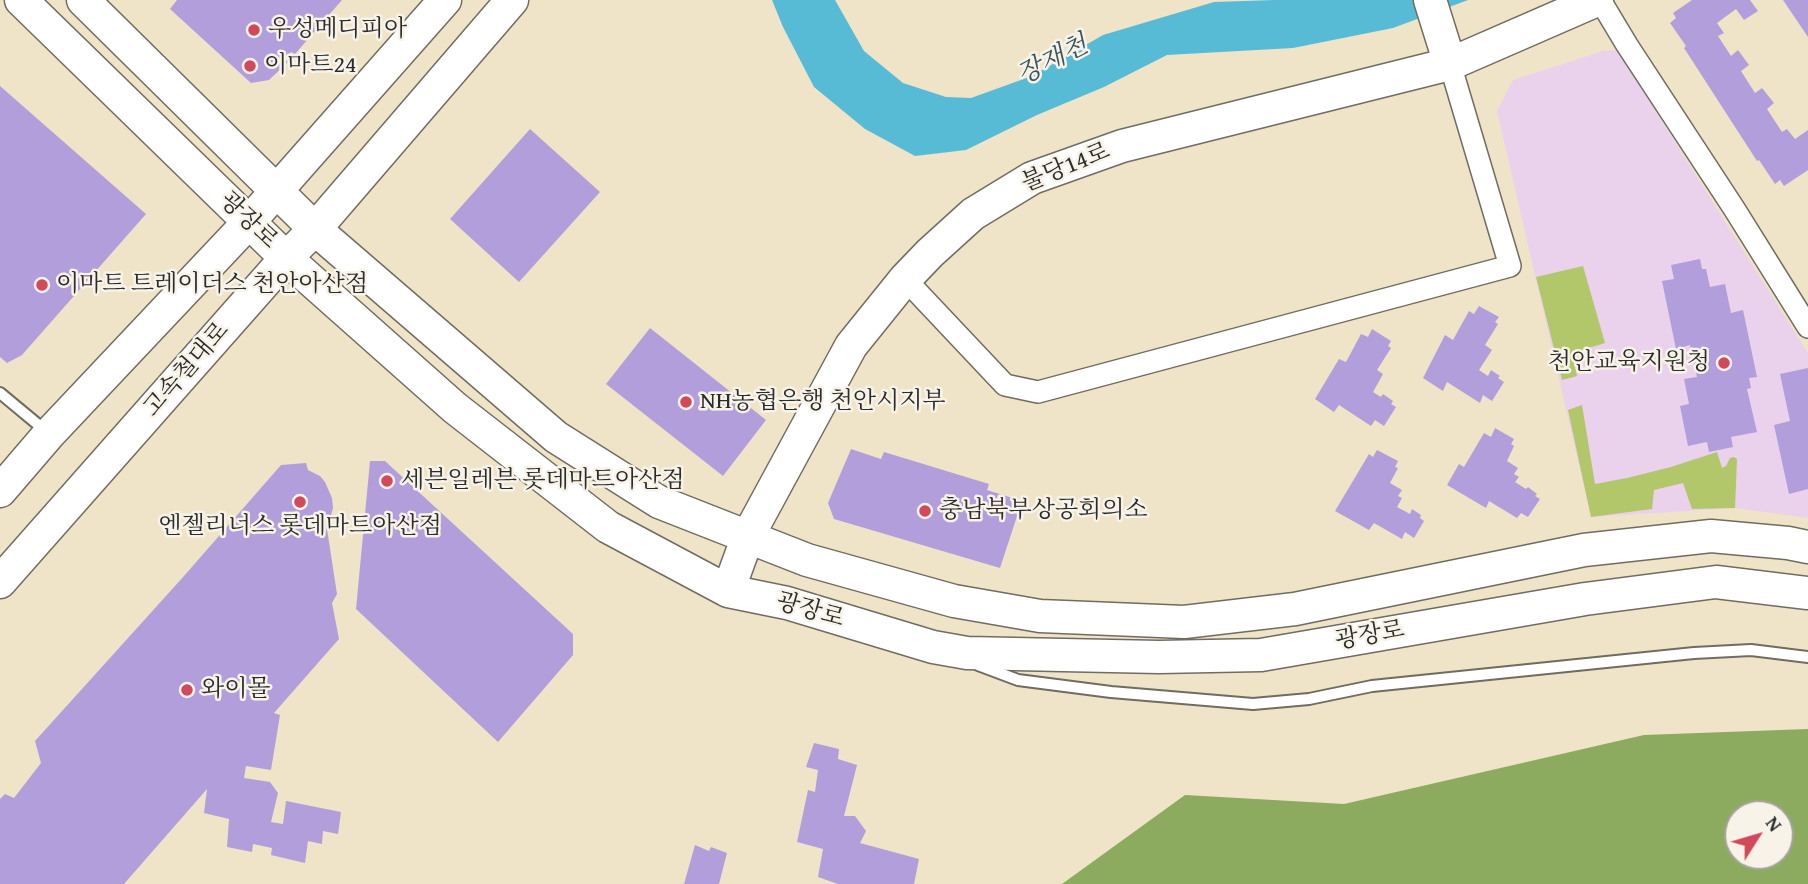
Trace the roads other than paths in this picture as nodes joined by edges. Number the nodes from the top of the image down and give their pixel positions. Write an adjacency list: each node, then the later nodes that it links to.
1 (21, 0): 9 (main road, 광장로)
2 (83, 0): 8 (main road, 광장로)
3 (445, 0): 8 (main road)
4 (512, 0): 10 (main road, 고속철대로)
5 (1599, 0): 7 (main road, 불당14로); 13 (street)
6 (1433, 10): 7 (main road)
7 (1450, 64): 12 (main road, 불당14로); 12 (street)
8 (276, 192): 9 (main road); 10 (main road, 광장로)
9 (249, 222): 11 (main road, 광장로); 15 (main road)
10 (314, 229): 11 (main road, 고속철대로); 17 (main road, 광장로)
11 (286, 258): 19 (main road, 고속철대로); 20 (main road, 광장로)
12 (905, 279): 17 (main road, 불당14로)
13 (1808, 327)
14 (0, 393): 15 (lane)
15 (49, 434): 16 (main road)
16 (0, 491)
17 (748, 536): 18 (main road, 광장로); 20 (main road, 불당14로)
18 (1808, 547)
19 (0, 582)
20 (728, 591): 22 (main road, 광장로)
21 (1808, 593): 22 (main road, 광장로)
22 (933, 647): 23 (lane)
23 (1808, 657)

